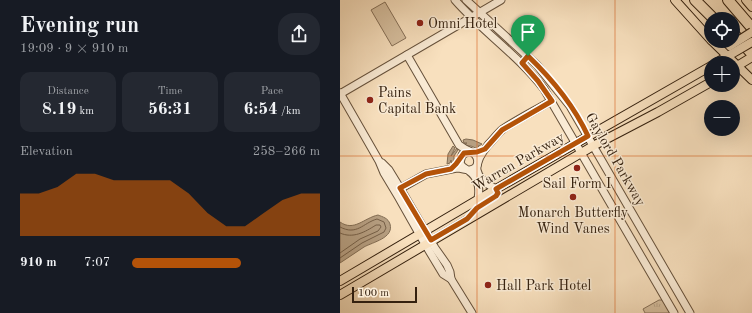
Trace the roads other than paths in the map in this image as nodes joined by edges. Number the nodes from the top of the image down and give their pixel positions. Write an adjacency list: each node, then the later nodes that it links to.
1 (455, 0): 13 (street, Gaylord Parkway)
2 (466, 0): 12 (street, Gaylord Parkway)
3 (501, 0): 12 (street)
4 (676, 0): 15 (main road)
5 (695, 0): 10 (highway)
6 (704, 0): 11 (highway)
7 (728, 0): 14 (highway)
8 (746, 0): 9 (main road)
9 (752, 7)
10 (707, 12)
11 (715, 12)
12 (479, 13): 13 (street); 23 (street, Gaylord Parkway)
13 (472, 17): 21 (street); 27 (street, Gaylord Parkway)
14 (752, 28)
15 (704, 32)
16 (752, 32): 20 (main road, bridge)
17 (740, 41): 22 (highway)
18 (752, 42): 20 (main road, bridge)
19 (723, 48): 20 (main road)
20 (730, 52): 24 (main road); 25 (main road)
21 (407, 54): 34 (street); 39 (street)
22 (752, 54)
23 (528, 56): 27 (street); 37 (street, Gaylord Parkway)
24 (725, 56)
25 (732, 56)
26 (752, 58): 28 (main road)
27 (522, 63): 35 (street, Gaylord Parkway)
28 (740, 65)
29 (740, 68): 32 (main road)
30 (704, 70): 31 (main road, Warren Parkway)
31 (700, 73): 36 (main road); 37 (main road, Warren Parkway)
32 (752, 80)
33 (704, 86): 36 (main road, Warren Parkway)
34 (340, 93): 50 (street)
35 (552, 101): 38 (street, Gaylord Parkway); 41 (street)
36 (667, 107): 40 (main road, Warren Parkway)
37 (588, 136): 38 (main road, Warren Parkway); 40 (street, Gaylord Parkway)
38 (576, 143): 43 (street, Gaylord Parkway); 49 (main road, Warren Parkway)
39 (460, 145): 42 (street); 44 (street)
40 (593, 146): 43 (main road, Warren Parkway); 56 (street, Gaylord Parkway)
41 (485, 149): 42 (street); 45 (street)
42 (471, 152): 44 (street); 45 (street)
43 (581, 153): 52 (main road, Warren Parkway); 57 (street, Gaylord Parkway)
44 (460, 158): 46 (street); 47 (street)
45 (478, 162): 47 (street); 48 (street)
46 (451, 169): 47 (street); 50 (street)
47 (466, 169): 48 (street)
48 (477, 177): 49 (street); 51 (street)
49 (496, 189): 51 (main road, Warren Parkway); 52 (main road)
50 (397, 190): 53 (street)
51 (478, 199): 53 (main road, Warren Parkway)
52 (467, 219): 54 (main road, Warren Parkway)
53 (422, 232): 54 (street); 55 (main road, Warren Parkway)
54 (428, 242): 58 (main road, Warren Parkway); 59 (street)
55 (340, 281)
56 (675, 286): 57 (street); 61 (street, Gaylord Parkway)
57 (662, 294): 60 (street, Gaylord Parkway)
58 (340, 295)
59 (472, 313)
60 (674, 313)
61 (690, 313)

